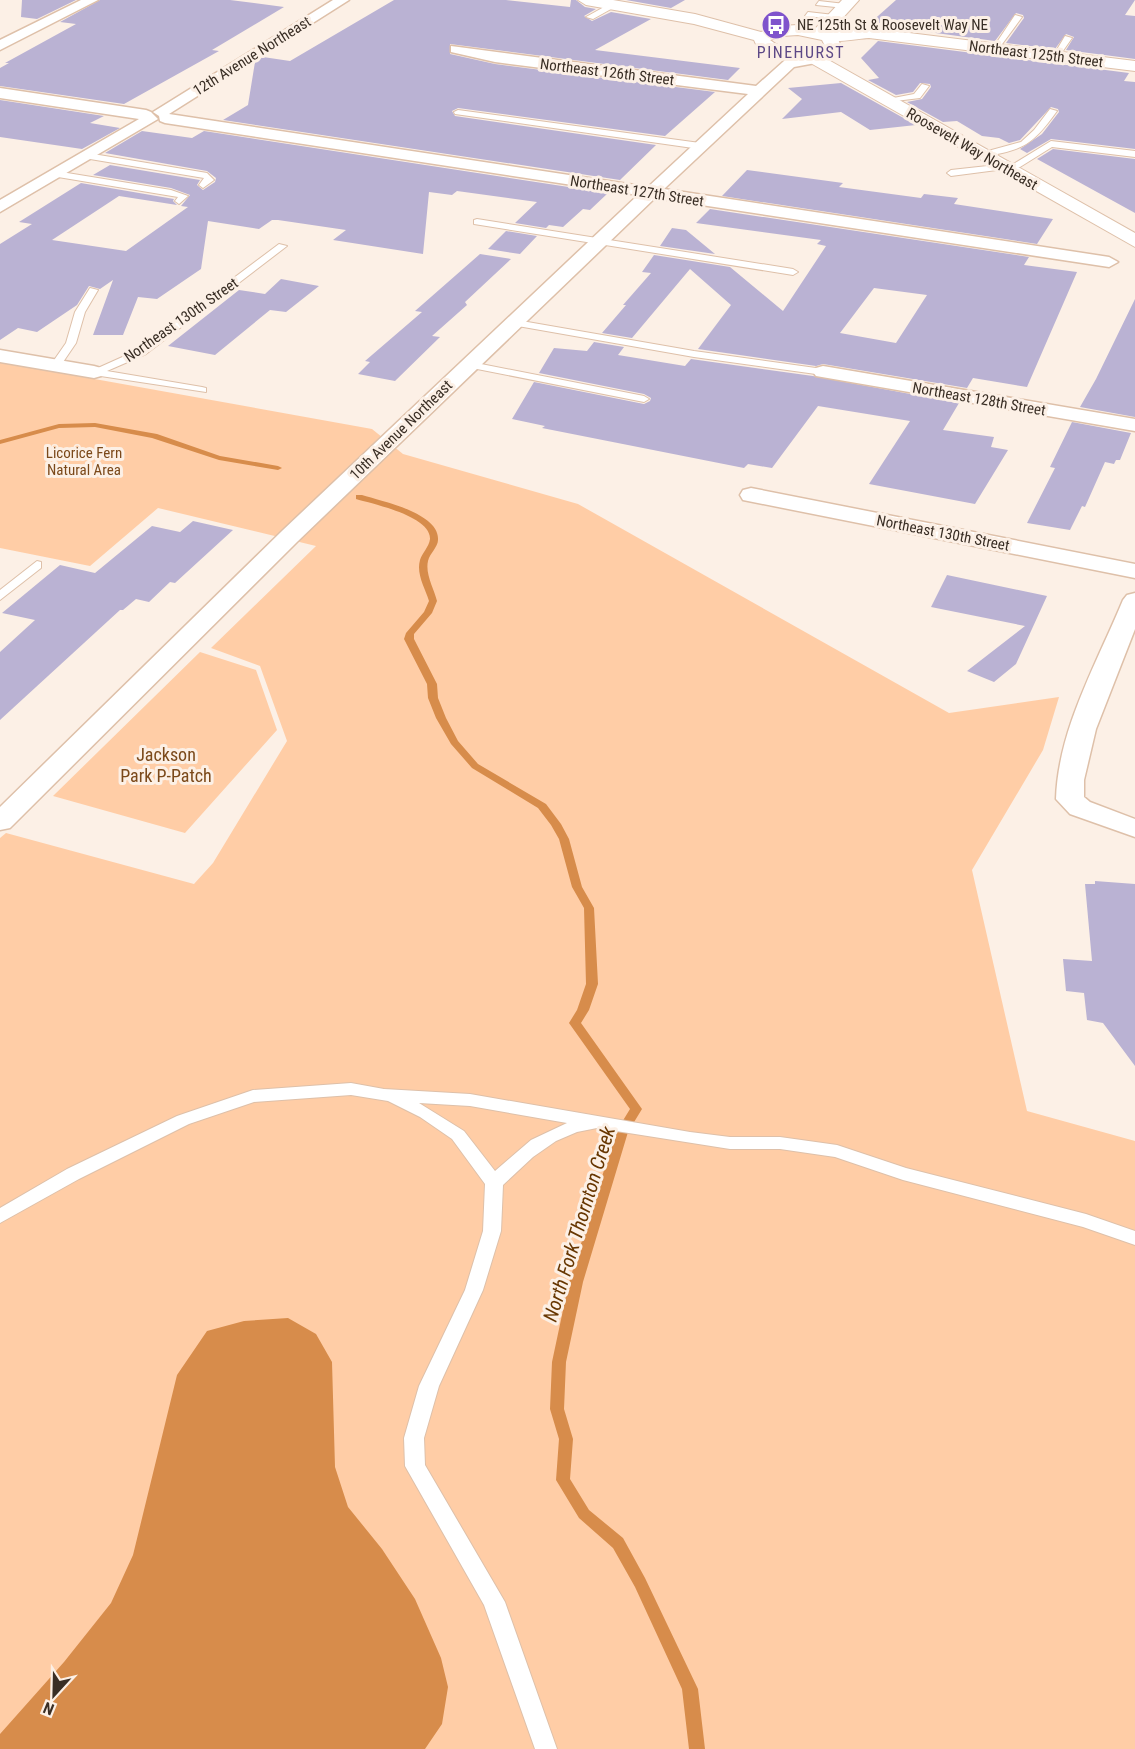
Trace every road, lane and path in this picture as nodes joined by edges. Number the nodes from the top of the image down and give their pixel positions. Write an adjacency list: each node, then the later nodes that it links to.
1 (91, 0): 13 (street)
2 (342, 0): 25 (street, 12th Avenue Northeast)
3 (586, 0): 5 (main road)
4 (819, 3): 6 (lane)
5 (616, 4): 8 (lane); 11 (main road)
6 (843, 8): 7 (lane); 10 (main road)
7 (808, 14)
8 (590, 16)
9 (1018, 17): 15 (lane)
10 (824, 34): 11 (main road); 15 (main road, Northeast 125th Street); 17 (main road)
11 (762, 38): 17 (main road, Roosevelt Way Northeast)
12 (1068, 38): 16 (lane)
13 (0, 46)
14 (456, 49): 20 (street, Northeast 126th Street)
15 (994, 49): 16 (main road, Northeast 125th Street)
16 (1055, 56): 18 (main road, Northeast 125th Street)
17 (813, 58): 20 (street, 10th Avenue Northeast); 22 (main road, Roosevelt Way Northeast)
18 (1135, 66)
19 (925, 86): 22 (lane)
20 (759, 91): 26 (street, 10th Avenue Northeast)
21 (0, 93): 25 (street, Northeast 127th Street)
22 (887, 100): 27 (main road, Roosevelt Way Northeast)
23 (1053, 111): 27 (lane)
24 (458, 112): 26 (lane)
25 (156, 116): 29 (street, 12th Avenue Northeast); 34 (street, Northeast 127th Street)
26 (700, 146): 34 (street, 10th Avenue Northeast)
27 (981, 154): 30 (main road, Roosevelt Way Northeast)
28 (1135, 154): 30 (lane)
29 (87, 156): 32 (street, 12th Avenue Northeast); 33 (lane)
30 (1004, 167): 31 (lane); 38 (main road, Roosevelt Way Northeast)
31 (951, 173)
32 (55, 174): 35 (lane); 36 (street, 12th Avenue Northeast)
33 (203, 184)
34 (650, 193): 39 (street, 10th Avenue Northeast); 41 (street, Northeast 127th Street)
35 (179, 201)
36 (0, 207)
37 (477, 222): 39 (lane)
38 (1135, 241)
39 (598, 242): 42 (lane); 44 (street, 10th Avenue Northeast)
40 (282, 246): 48 (lane, Northeast 130th Street)
41 (1109, 262)
42 (794, 272)
43 (93, 290): 47 (lane)
44 (516, 323): 46 (street, 10th Avenue Northeast); 49 (lane)
45 (0, 356): 47 (street, Northeast 130th Street)
46 (471, 365): 51 (lane); 58 (street, 10th Avenue Northeast)
47 (55, 366): 48 (street, Northeast 130th Street)
48 (94, 372): 50 (lane)
49 (823, 372): 52 (street, Northeast 128th Street)
50 (202, 390)
51 (644, 399)
52 (1135, 425)
53 (751, 495): 55 (street, Northeast 130th Street)
54 (38, 565): 56 (lane)
55 (1135, 570)
56 (0, 596)
57 (1135, 600): 59 (street)
58 (0, 822)
59 (1135, 829)
60 (384, 1095): 61 (lane); 62 (lane); 63 (lane)
61 (606, 1123): 62 (lane); 64 (lane)
62 (494, 1183): 65 (lane)
63 (0, 1216)
64 (1135, 1238)
65 (546, 1749)

